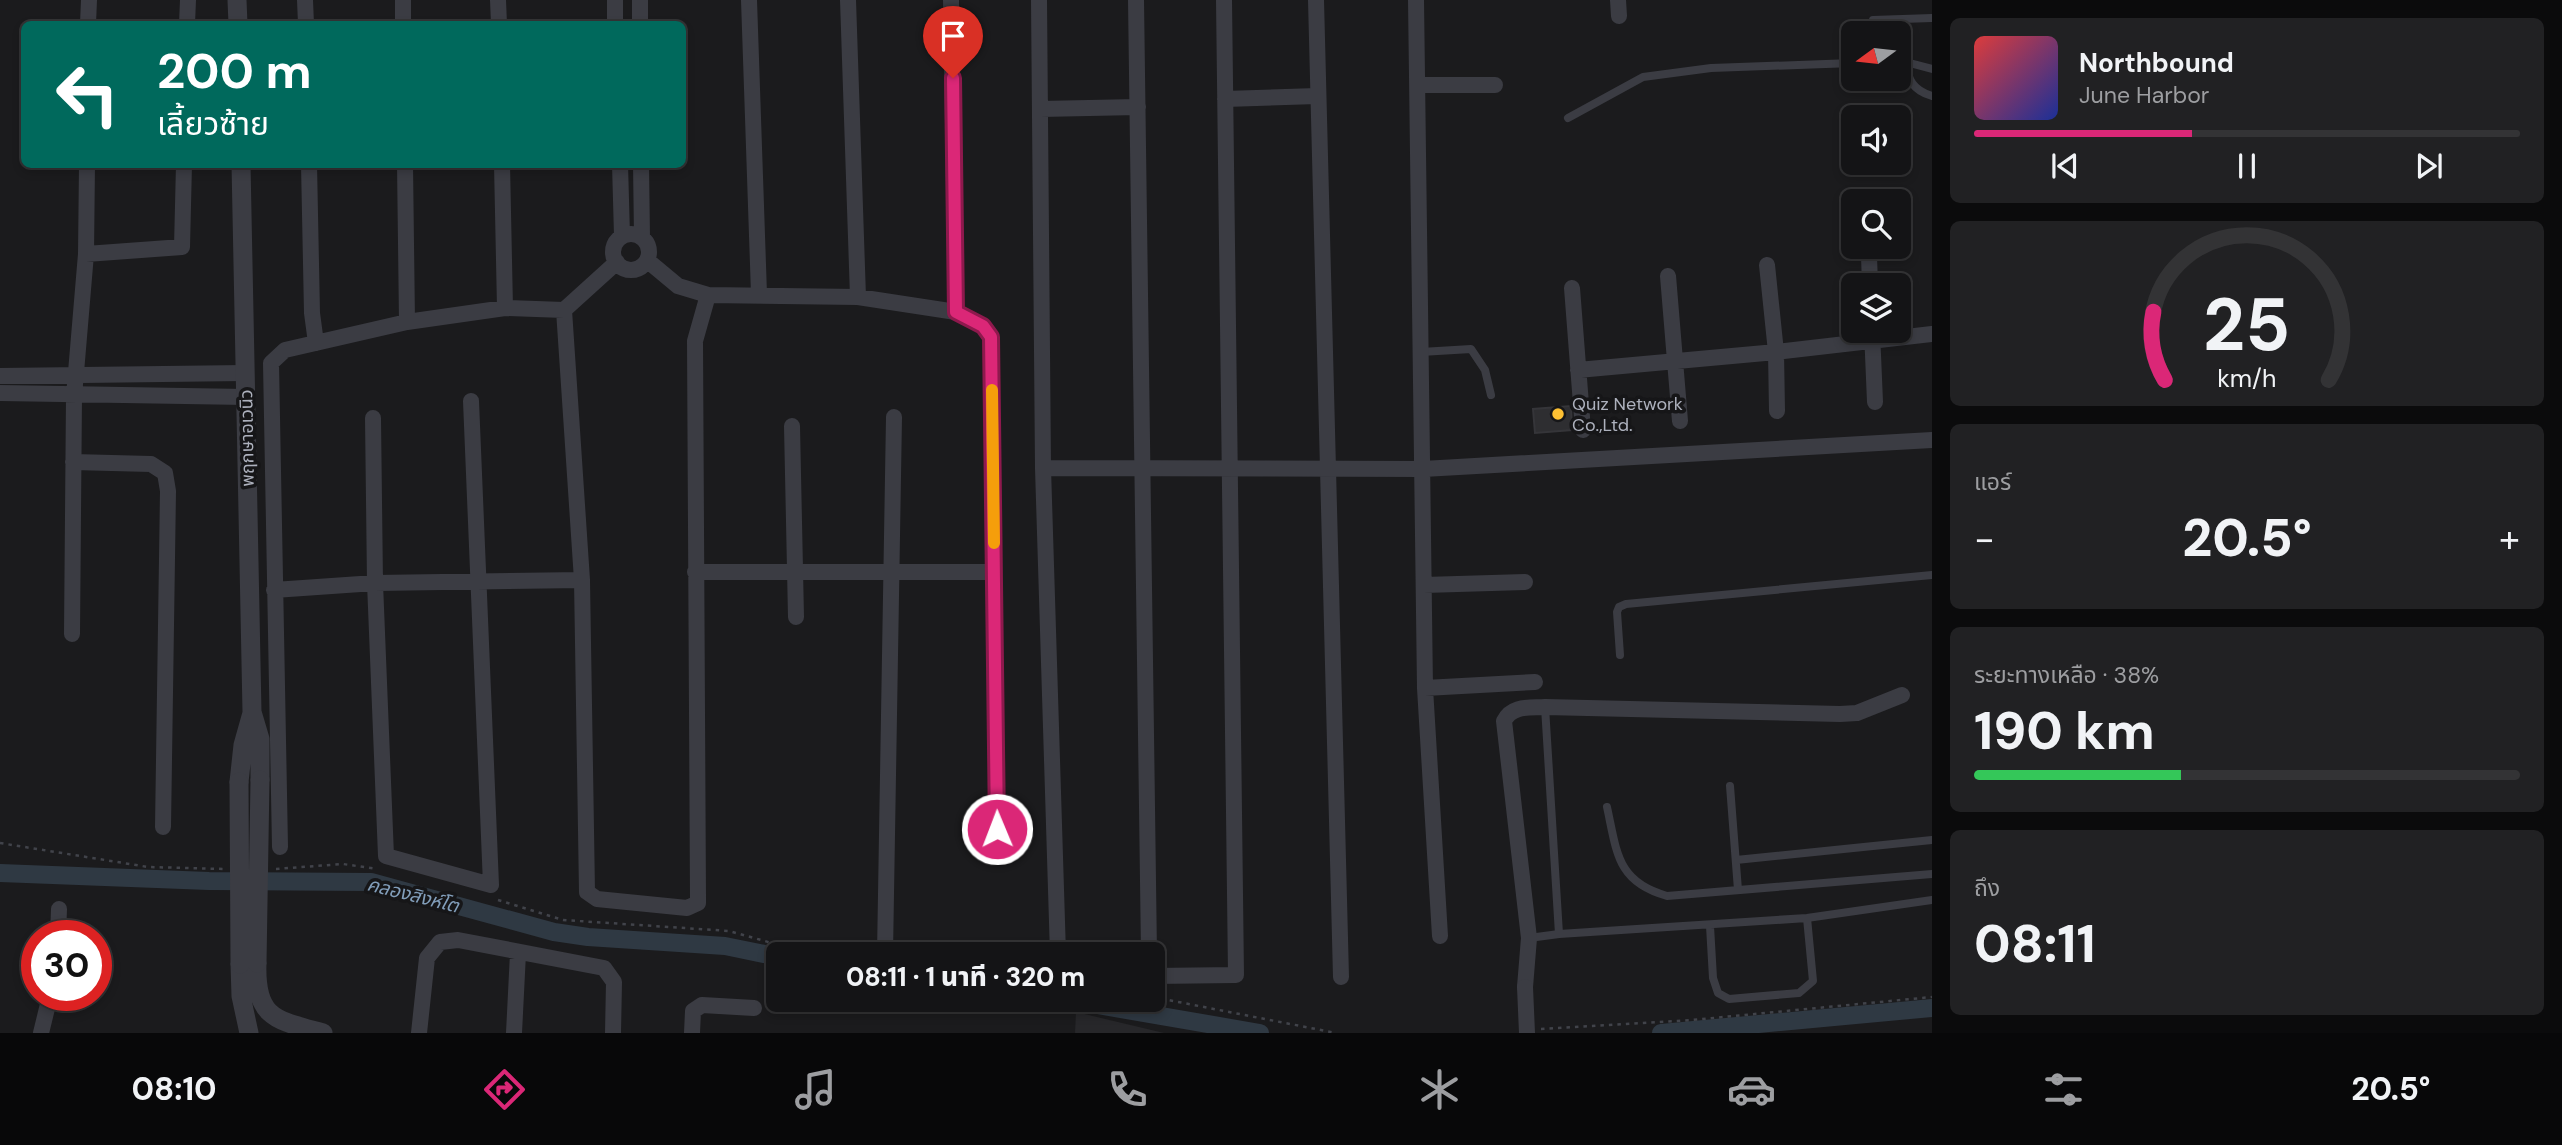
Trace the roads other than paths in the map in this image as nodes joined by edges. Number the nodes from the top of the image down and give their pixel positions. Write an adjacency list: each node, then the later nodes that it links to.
1 (89, 0): 19 (street)
2 (188, 0): 20 (street)
3 (237, 0): 21 (street)
4 (306, 0): 22 (street)
5 (403, 0): 23 (street)
6 (498, 0): 24 (street)
7 (614, 0): 25 (street)
8 (640, 0): 26 (street)
9 (749, 0): 55 (street)
10 (848, 0): 57 (street)
11 (951, 0): 60 (street)
12 (1039, 0): 37 (street)
13 (1136, 0): 36 (street)
14 (1224, 0): 35 (street)
15 (1316, 0): 33 (street)
16 (1416, 0): 31 (street)
17 (1932, 18): 18 (lane)
18 (1873, 20)
19 (88, 21)
20 (187, 21)
21 (238, 21)
22 (306, 21)
23 (403, 21)
24 (499, 21)
25 (615, 21)
26 (640, 21)
27 (1841, 63): 38 (lane)
28 (1911, 64): 29 (lane)
29 (1932, 69)
30 (1911, 81): 34 (lane)
31 (1418, 85): 32 (street); 67 (street)
32 (1494, 85)
33 (1317, 96): 35 (street); 91 (street)
34 (1932, 96)
35 (1225, 99): 90 (street)
36 (1138, 107): 37 (street); 88 (street)
37 (1040, 109): 89 (street)
38 (1568, 117)
39 (87, 168): 49 (street)
40 (184, 168): 49 (street)
41 (241, 168): 71 (street, พฤกษาอเวนิว)
42 (309, 168): 65 (street)
43 (405, 168): 61 (street)
44 (502, 168): 58 (street)
45 (620, 168): 47 (street)
46 (641, 168): 48 (street)
47 (622, 236): 48 (street); 51 (street)
48 (642, 237): 50 (street)
49 (86, 254): 72 (street)
50 (648, 261): 51 (street); 56 (street)
51 (617, 262): 59 (street)
52 (1767, 265): 68 (street)
53 (1668, 276): 69 (street)
54 (1572, 288): 70 (street)
55 (759, 294): 56 (street); 57 (street)
56 (708, 295): 95 (street)
57 (858, 297): 60 (street)
58 (505, 308): 59 (street); 61 (street)
59 (564, 310): 99 (street)
60 (956, 312): 96 (street)
61 (407, 323): 65 (street)
62 (1932, 334): 63 (street)
63 (1911, 335)
64 (1841, 342): 68 (street)
65 (316, 343): 103 (street)
66 (1872, 343): 79 (street)
67 (1421, 352): 75 (lane); 92 (street)
68 (1776, 352): 69 (street); 80 (street)
69 (1676, 360): 70 (street); 83 (street)
70 (1578, 370): 85 (street)
71 (245, 373): 72 (street); 77 (street, พฤกษาอเวนิว)
72 (75, 374): 73 (street); 76 (street)
73 (0, 376)
74 (0, 393): 76 (street)
75 (1491, 395)
76 (74, 396): 77 (street); 87 (street)
77 (246, 397): 111 (street, พฤกษาอเวนิว)
78 (471, 401): 98 (street)
79 (1875, 402)
80 (1777, 411)
81 (894, 417): 94 (street)
82 (373, 418): 101 (street)
83 (1680, 421)
84 (792, 426): 93 (street)
85 (1583, 430)
86 (1932, 440): 92 (street)
87 (74, 462): 105 (street); 114 (street)
88 (1143, 467): 89 (street); 90 (street); 131 (street)
89 (1043, 468): 130 (street)
90 (1229, 468): 91 (street); 134 (street)
91 (1326, 469): 92 (street); 135 (street)
92 (1423, 469): 102 (street)
93 (794, 571): 94 (street); 95 (street); 104 (street)
94 (894, 571): 96 (street); 129 (street)
95 (695, 572): 99 (street)
96 (995, 572): 115 (street)
97 (1932, 575): 106 (lane)
98 (479, 580): 99 (street); 101 (street); 101 (street)
99 (582, 580)
100 (1525, 582): 102 (street)
101 (374, 583): 103 (street)
102 (1424, 584): 108 (street)
103 (274, 590): 117 (street)
104 (796, 617)
105 (72, 634)
106 (1620, 655)
107 (1535, 682): 108 (street)
108 (1425, 688): 127 (street)
109 (1902, 695): 110 (street)
110 (1545, 706): 126 (lane); 128 (street)
111 (252, 712): 133 (street, พฤกษาอเวนิว, bridge); 133 (street, พฤกษาอเวนิว, bridge)
112 (1730, 786): 118 (lane)
113 (1607, 807): 120 (lane)
114 (163, 827)
115 (997, 829)
116 (1932, 840): 118 (lane)
117 (280, 847)
118 (1736, 860): 120 (lane)
119 (1932, 874): 120 (lane)
120 (1738, 890)
121 (1932, 900): 123 (lane)
122 (59, 909): 124 (street)
123 (1807, 918): 125 (lane); 125 (lane)
124 (59, 920)
125 (1710, 926): 126 (lane)
126 (1559, 934): 128 (lane)
127 (1440, 936)
128 (1529, 938): 138 (street, bridge)
129 (885, 942)
130 (1058, 942)
131 (1149, 942)
132 (518, 953): 142 (street); 143 (street); 144 (street)
133 (249, 964): 140 (street, พฤกษาอเวนิว); 141 (street, พฤกษาอเวนิว)
134 (1165, 976)
135 (1341, 977)
136 (754, 1008): 145 (street)
137 (46, 1011): 139 (street)
138 (1532, 1031)
139 (41, 1033)
140 (248, 1033)
141 (323, 1033)
142 (419, 1033)
143 (514, 1033)
144 (613, 1033)
145 (692, 1033)

